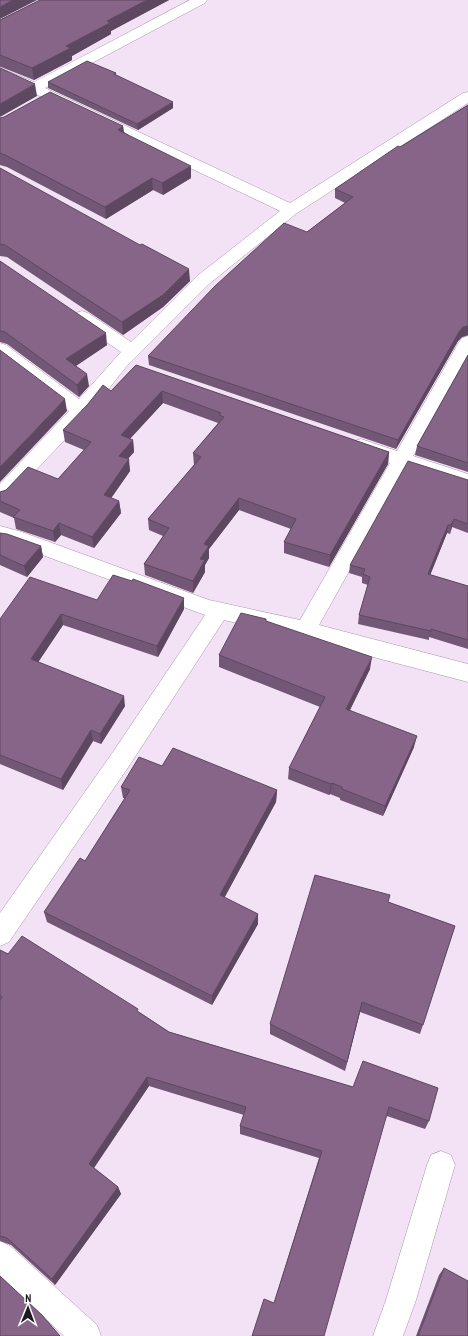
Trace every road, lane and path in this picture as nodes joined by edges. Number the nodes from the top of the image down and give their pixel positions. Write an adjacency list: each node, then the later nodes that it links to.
1 (200, 0): 3 (street)
2 (0, 72): 3 (street)
3 (34, 88): 5 (street)
4 (468, 96): 5 (street)
5 (291, 210): 9 (street)
6 (66, 307): 9 (street)
7 (468, 342): 12 (street)
8 (0, 349): 10 (street)
9 (129, 361): 10 (street)
10 (81, 410): 14 (street)
11 (344, 440): 12 (street)
12 (402, 460): 13 (street); 17 (street)
13 (468, 481)
14 (0, 496)
15 (0, 534): 16 (street)
16 (219, 611): 17 (street); 19 (street)
17 (305, 630): 18 (street)
18 (468, 673)
19 (0, 934)
20 (441, 1165): 23 (street)
21 (0, 1256): 22 (street)
22 (86, 1336)
23 (388, 1336)

